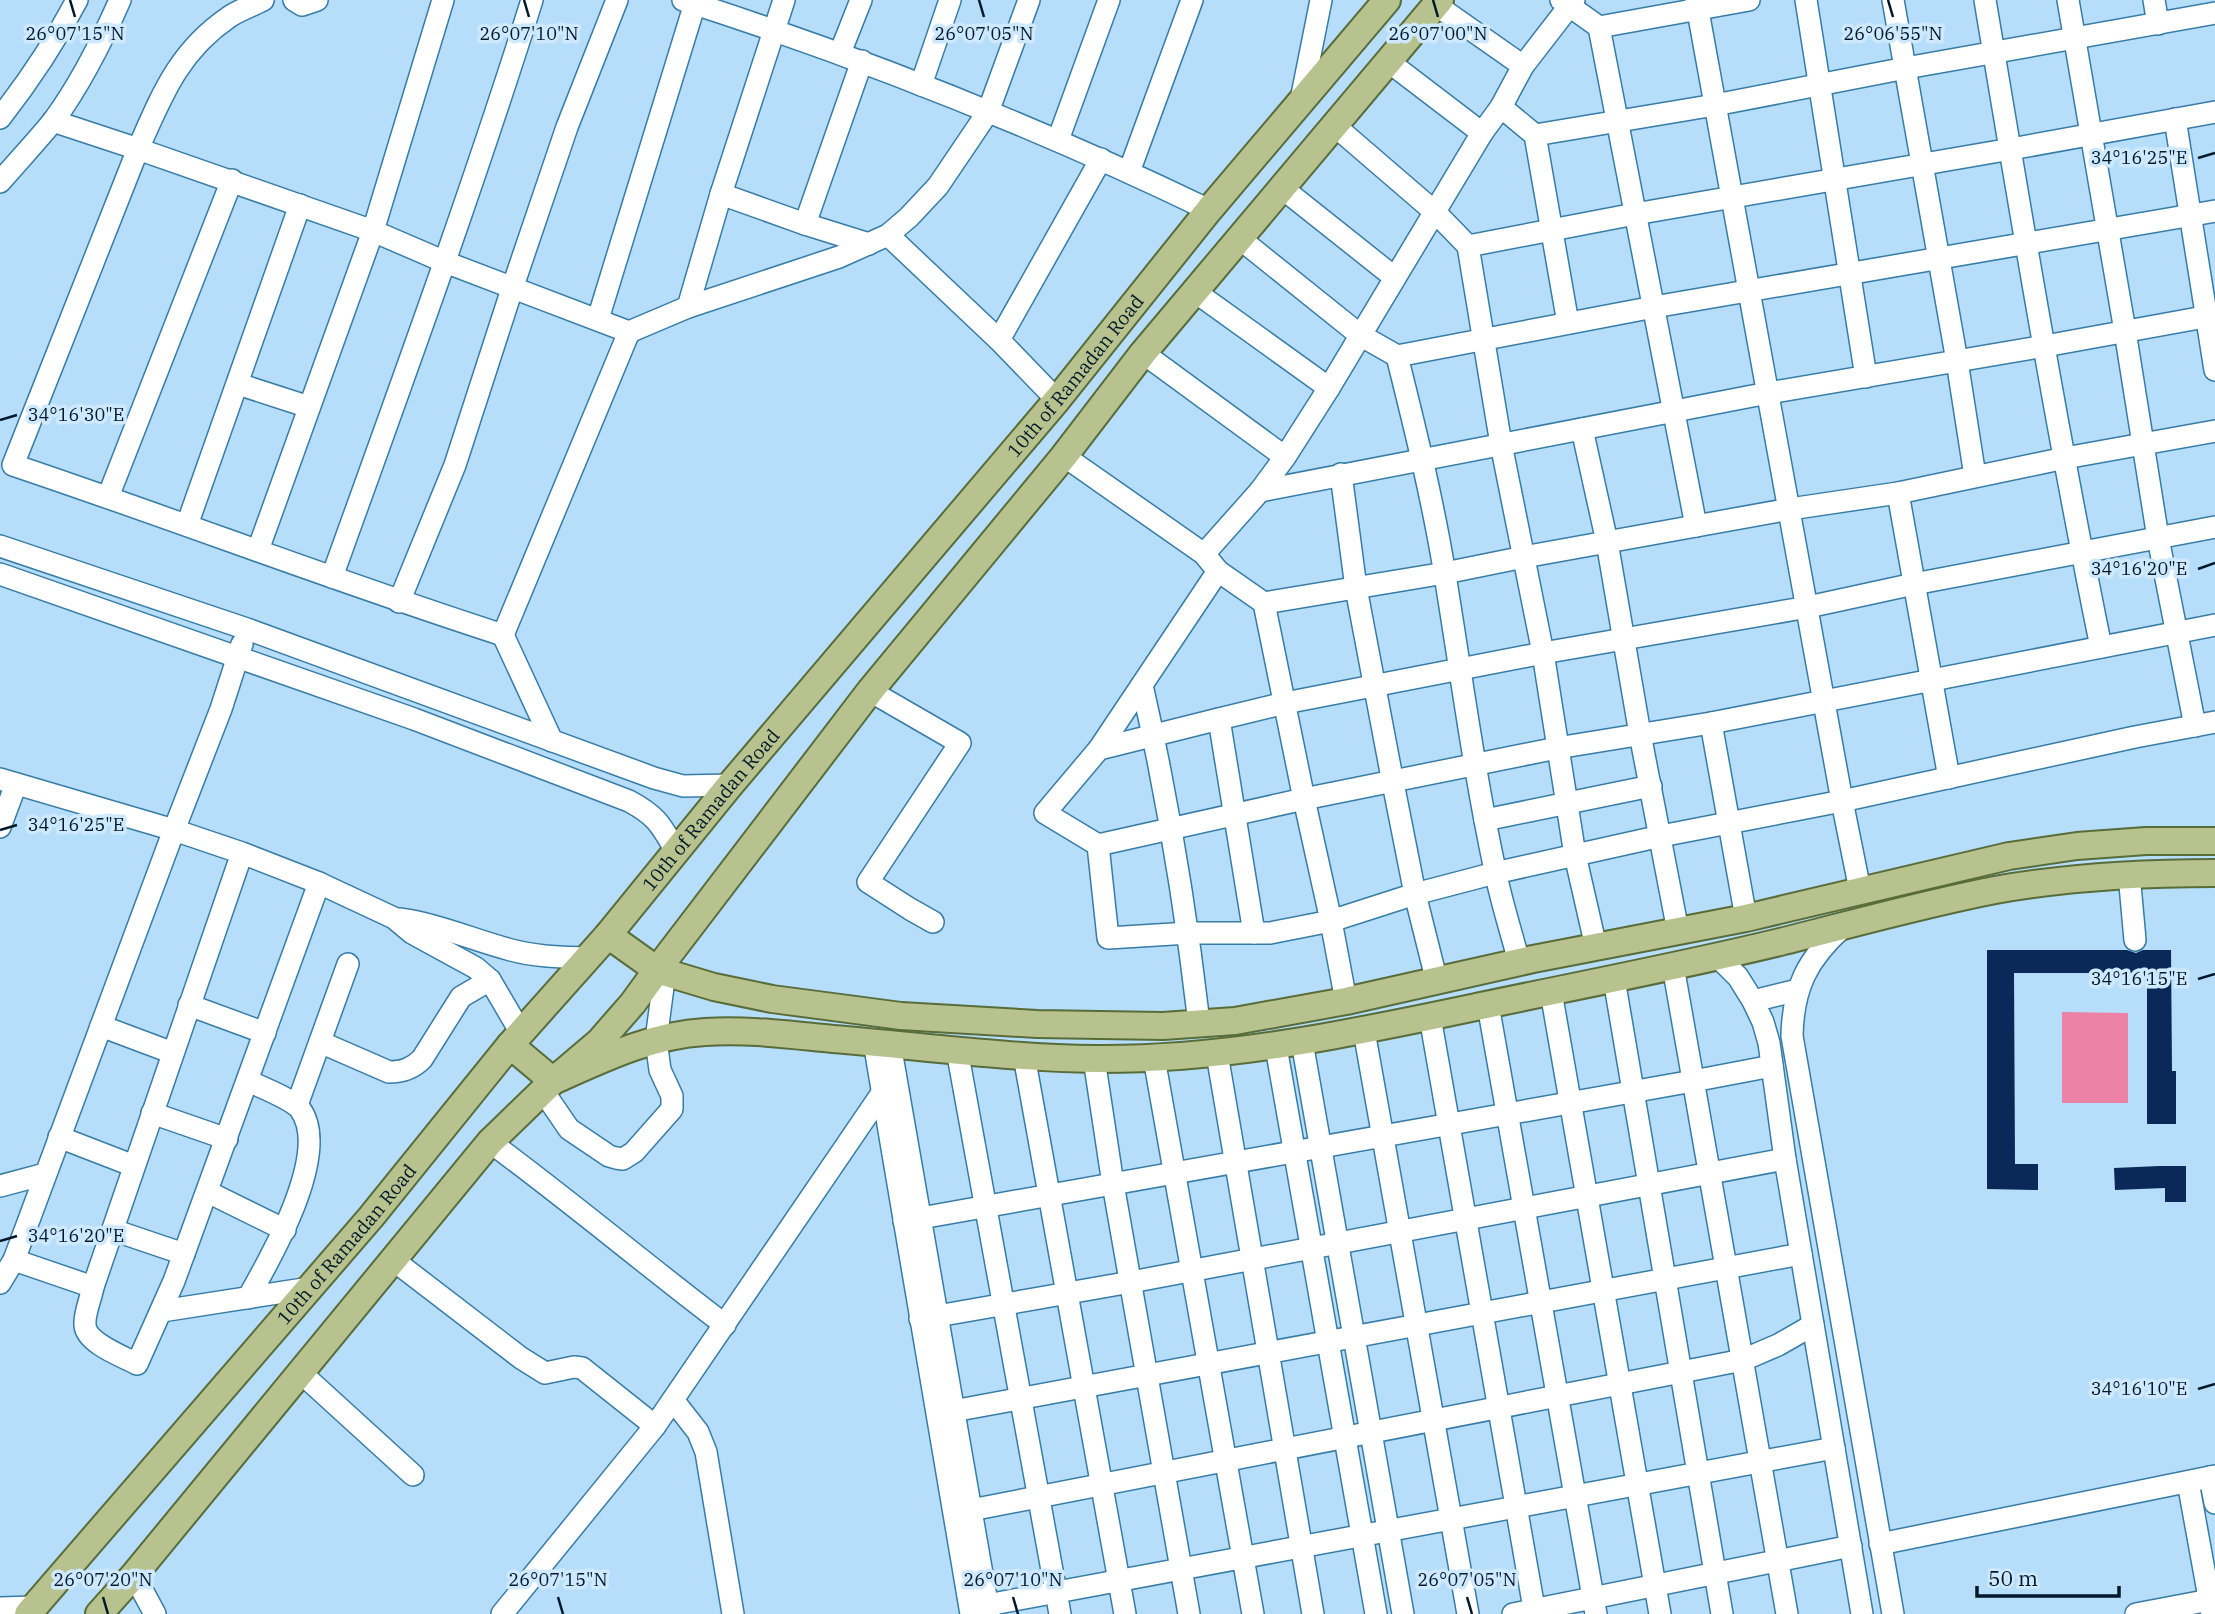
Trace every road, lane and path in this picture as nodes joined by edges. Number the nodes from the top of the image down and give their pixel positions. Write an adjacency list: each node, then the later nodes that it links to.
1 (77, 0): 47 (street)
2 (120, 0): 49 (street)
3 (263, 0): 56 (street)
4 (294, 0): 5 (street)
5 (317, 0)
6 (443, 0): 75 (street)
7 (532, 0): 83 (street)
8 (617, 0): 86 (street)
9 (784, 0): 31 (street)
10 (861, 0): 34 (street)
11 (950, 0): 41 (street)
12 (1029, 0): 46 (street)
13 (1109, 0): 55 (street)
14 (1192, 0): 60 (street)
15 (1321, 0): 42 (street)
16 (1387, 0): 39 (main road, 10th of Ramadan Road)
17 (1404, 0): 25 (main road)
18 (1749, 0): 27 (street)
19 (1806, 0): 40 (street)
20 (1893, 0): 38 (street)
21 (1985, 0): 33 (street)
22 (2068, 0): 32 (street)
23 (2154, 0): 29 (street)
24 (692, 1): 31 (street); 92 (street)
25 (1435, 2): 35 (main road, 10th of Ramadan Road); 37 (street)
26 (1568, 2): 30 (street); 37 (street)
27 (1697, 5): 30 (street); 43 (street)
28 (2215, 13): 29 (street)
29 (2158, 24): 32 (street)
30 (1599, 27): 50 (street)
31 (773, 29): 34 (street); 65 (street)
32 (2074, 38): 33 (street); 53 (street)
33 (1993, 52): 38 (street); 57 (street)
34 (840, 53): 36 (street)
35 (1392, 59): 39 (main road); 51 (main road, 10th of Ramadan Road); 52 (street)
36 (862, 61): 41 (street); 73 (street)
37 (1523, 66): 44 (street)
38 (1906, 68): 40 (street); 59 (street)
39 (1326, 71): 42 (main road, 10th of Ramadan Road)
40 (1821, 84): 43 (street); 61 (street)
41 (920, 85): 46 (street)
42 (1301, 100): 68 (main road, 10th of Ramadan Road)
43 (1716, 105): 50 (street); 66 (street)
44 (1501, 107): 52 (street); 54 (street)
45 (2215, 111): 48 (street)
46 (988, 112): 55 (street); 77 (street)
47 (0, 118)
48 (2175, 119): 53 (street); 72 (street)
49 (53, 121): 56 (street); 63 (street)
50 (1618, 121): 54 (street); 71 (street)
51 (1335, 126): 64 (main road, 10th of Ramadan Road); 70 (street)
52 (1482, 133): 70 (street)
53 (2090, 134): 57 (street); 74 (street)
54 (1535, 135): 76 (street)
55 (1058, 140): 58 (street)
56 (138, 149): 62 (street); 119 (street)
57 (2011, 149): 59 (street); 80 (street)
58 (1101, 159): 60 (street); 98 (street)
59 (1922, 164): 61 (street); 82 (street)
60 (1129, 172): 68 (street)
61 (1835, 179): 66 (street); 84 (street)
62 (232, 180): 67 (street); 124 (street)
63 (0, 182)
64 (1282, 188): 78 (main road, 10th of Ramadan Road); 85 (street)
65 (721, 194): 73 (street); 89 (street)
66 (1732, 197): 71 (street); 88 (street)
67 (300, 205): 75 (street); 105 (street)
68 (1209, 210): 108 (main road, 10th of Ramadan Road)
69 (2215, 211): 72 (street)
70 (1436, 213): 81 (street); 85 (street)
71 (1634, 214): 76 (street); 90 (street)
72 (2190, 215): 74 (street); 91 (street)
73 (805, 223): 79 (street)
74 (2108, 229): 80 (street); 94 (street)
75 (373, 231): 83 (street); 109 (street)
76 (1552, 232): 81 (street); 93 (street)
77 (888, 235): 79 (street); 98 (street)
78 (1239, 238): 87 (main road, 10th of Ramadan Road); 96 (street)
79 (869, 244): 89 (street)
80 (2025, 245): 82 (street); 99 (street)
81 (1468, 246): 97 (street)
82 (1938, 260): 84 (street); 102 (street)
83 (445, 262): 86 (street); 139 (street)
84 (1851, 274): 88 (street); 104 (street)
85 (1394, 277): 96 (street)
86 (513, 286): 92 (street); 142 (street)
87 (1194, 291): 100 (main road, 10th of Ramadan Road); 106 (street)
88 (1750, 291): 90 (street); 107 (street)
89 (688, 307): 95 (street)
90 (1654, 307): 93 (street); 110 (street)
91 (2210, 316): 94 (street); 103 (street)
92 (598, 319): 95 (street)
93 (1568, 323): 97 (street)
94 (2125, 331): 99 (street); 114 (street)
95 (629, 332): 148 (street)
96 (1360, 335): 101 (street); 106 (street)
97 (1482, 338): 101 (street); 113 (street)
98 (999, 340): 108 (street)
99 (2045, 346): 102 (street); 117 (street)
100 (1143, 353): 115 (main road, 10th of Ramadan Road); 116 (street)
101 (1397, 356): 118 (street)
102 (1957, 361): 104 (street); 121 (street)
103 (2215, 370)
104 (1866, 377): 107 (street)
105 (238, 384): 109 (street); 126 (street)
106 (1329, 388): 116 (street)
107 (1768, 393): 110 (street); 125 (street)
108 (1057, 400): 172 (main road, 10th of Ramadan Road)
109 (309, 407): 132 (street)
110 (1673, 412): 111 (street); 127 (street)
111 (1582, 429): 113 (street); 130 (street)
112 (2215, 431): 114 (street)
113 (1501, 444): 118 (street); 135 (street)
114 (2142, 444): 117 (street); 129 (street)
115 (1064, 456): 134 (street); 157 (main road, 10th of Ramadan Road)
116 (1285, 457): 122 (street)
117 (2064, 458): 121 (street); 133 (street)
118 (1423, 459): 120 (street); 137 (street)
119 (7, 463): 124 (street)
120 (1341, 474): 122 (street); 141 (street)
121 (1975, 476): 123 (street)
122 (1260, 491): 134 (street)
123 (1898, 493): 125 (street); 140 (street)
124 (108, 497): 126 (street)
125 (1790, 509): 127 (street); 144 (street)
126 (187, 526): 132 (street)
127 (1696, 526): 130 (street)
128 (2215, 527): 129 (street)
129 (2158, 538): 133 (street); 147 (street)
130 (1607, 542): 135 (street); 149 (street)
131 (0, 545): 146 (street)
132 (258, 550): 139 (street)
133 (2081, 553): 140 (street); 150 (street)
134 (1204, 554): 136 (street)
135 (1524, 557): 137 (street); 151 (street)
136 (1218, 571): 143 (street); 155 (street)
137 (1445, 573): 141 (street); 153 (street)
138 (0, 574): 152 (street)
139 (332, 577): 142 (street)
140 (1914, 584): 144 (street); 154 (street)
141 (1356, 588): 143 (street); 156 (street)
142 (399, 602): 148 (street)
143 (1264, 603): 159 (street)
144 (1808, 607): 149 (street); 158 (street)
145 (2215, 625): 147 (street)
146 (247, 629): 152 (street); 165 (street)
147 (2175, 632): 150 (street); 162 (street)
148 (503, 635): 165 (street)
149 (1625, 639): 151 (street); 163 (street)
150 (2101, 647): 154 (street)
151 (1543, 653): 153 (street); 166 (street)
152 (238, 657): 182 (street); 186 (street)
153 (1459, 670): 156 (street); 168 (street)
154 (1931, 679): 158 (street); 169 (street)
155 (1142, 685): 164 (street); 167 (street)
156 (1375, 686): 159 (street); 171 (street)
157 (870, 691): 198 (street); 211 (main road, 10th of Ramadan Road)
158 (1825, 700): 161 (street); 175 (street)
159 (1285, 703): 160 (street); 174 (street)
160 (1219, 719): 164 (street); 177 (street)
161 (1711, 723): 163 (street); 179 (street)
162 (2205, 724): 169 (street)
163 (1640, 734): 166 (street); 173 (street)
164 (1153, 735): 167 (street); 181 (street)
165 (552, 741): 172 (street)
166 (1557, 748): 168 (street); 176 (street)
167 (1099, 749): 185 (street)
168 (1476, 766): 171 (street); 178 (street)
169 (1949, 778): 175 (street)
170 (8, 782): 180 (street); 182 (street)
171 (1393, 783): 174 (street); 194 (street)
172 (730, 785): 186 (main road, 10th of Ramadan Road)
173 (1651, 786): 176 (street); 183 (street)
174 (1304, 799): 177 (street); 197 (street)
175 (1842, 801): 179 (street); 193 (street)
176 (1566, 802): 178 (street); 188 (street)
177 (1233, 814): 181 (street); 202 (street)
178 (1485, 820): 189 (street)
179 (1730, 822): 183 (street); 196 (street)
180 (0, 827)
181 (1170, 828): 185 (street); 201 (street)
182 (174, 830): 187 (street); 223 (street)
183 (1661, 836): 188 (street); 200 (street)
184 (2215, 841): 193 (main road)
185 (1098, 845): 201 (street)
186 (676, 851): 203 (main road, 10th of Ramadan Road)
187 (242, 853): 192 (street); 219 (street)
188 (1575, 856): 189 (street); 205 (street)
189 (1495, 873): 194 (street); 208 (street)
190 (2215, 873): 191 (main road)
191 (2129, 874): 199 (main road); 204 (street)
192 (319, 883): 195 (street); 225 (street)
193 (1860, 890): 196 (main road)
194 (1415, 894): 197 (street); 214 (street)
195 (394, 918): 207 (street); 213 (street)
196 (1746, 918): 200 (main road)
197 (1331, 920): 202 (street); 217 (street)
198 (933, 922)
199 (1843, 927): 206 (main road); 215 (street)
200 (1678, 931): 205 (main road)
201 (1189, 933): 202 (street); 222 (street)
202 (1254, 933)
203 (608, 935): 207 (main road, 10th of Ramadan Road); 211 (main road)
204 (2135, 940)
205 (1596, 947): 208 (main road)
206 (1718, 957): 210 (main road); 218 (street)
207 (588, 958): 226 (main road, 10th of Ramadan Road)
208 (1519, 962): 214 (main road)
209 (348, 964): 228 (street)
210 (1673, 966): 212 (main road); 240 (street)
211 (661, 971): 222 (main road); 227 (street); 241 (main road, 10th of Ramadan Road)
212 (1614, 979): 216 (main road); 242 (street)
213 (491, 980): 226 (street); 228 (street)
214 (1437, 982): 217 (main road)
215 (1798, 990): 218 (street); 337 (street)
216 (1551, 992): 220 (main road); 244 (street)
217 (1346, 1001): 222 (main road)
218 (1753, 1001): 237 (street)
219 (189, 1005): 225 (street); 232 (street)
220 (1488, 1005): 221 (main road); 247 (street)
221 (1430, 1017): 224 (main road); 248 (street)
222 (1199, 1023)
223 (102, 1026): 232 (street); 250 (street)
224 (1364, 1031): 230 (main road); 249 (street)
225 (265, 1033): 239 (street)
226 (515, 1039): 241 (main road); 287 (main road, 10th of Ramadan Road)
227 (656, 1040): 229 (main road); 241 (main road); 241 (street)
228 (320, 1042): 245 (street)
229 (882, 1043): 231 (main road); 238 (street); 243 (street)
230 (1289, 1044): 233 (main road); 253 (street); 254 (street)
231 (957, 1050): 234 (main road); 267 (street)
232 (173, 1053): 246 (street)
233 (1217, 1054): 235 (main road); 256 (street)
234 (1024, 1056): 236 (main road); 265 (street)
235 (1154, 1058): 236 (main road); 258 (street)
236 (1094, 1059): 261 (street)
237 (1772, 1066): 240 (street); 255 (street)
238 (895, 1074): 243 (street); 270 (street)
239 (248, 1081): 245 (street); 251 (street)
240 (1693, 1081): 242 (street); 259 (street)
241 (548, 1086): 252 (main road, 10th of Ramadan Road)
242 (1634, 1092): 244 (street); 262 (street)
243 (882, 1093): 270 (street); 296 (street)
244 (1570, 1103): 247 (street); 266 (street)
245 (297, 1105): 272 (street)
246 (152, 1113): 251 (street); 257 (street)
247 (1508, 1114): 248 (street); 268 (street)
248 (1449, 1125): 249 (street); 269 (street)
249 (1383, 1136): 253 (street); 273 (street)
250 (59, 1138): 257 (street); 260 (street)
251 (227, 1139): 264 (street)
252 (490, 1142): 278 (main road, 10th of Ramadan Road); 296 (street)
253 (1321, 1147): 254 (street); 274 (street)
254 (1295, 1152): 256 (street); 275 (street)
255 (1785, 1158): 259 (street); 277 (street)
256 (1234, 1163): 258 (street); 279 (street)
257 (135, 1166): 271 (street)
258 (1175, 1173): 261 (street); 282 (street)
259 (1710, 1173): 262 (street); 281 (street)
260 (46, 1174): 263 (street); 280 (street)
261 (1114, 1184): 265 (street); 284 (street)
262 (1649, 1184): 266 (street); 283 (street)
263 (0, 1186)
264 (208, 1192): 272 (street); 276 (street)
265 (1049, 1195): 267 (street); 289 (street)
266 (1587, 1196): 268 (street); 288 (street)
267 (986, 1207): 270 (street); 292 (street)
268 (1524, 1208): 269 (street); 291 (street)
269 (1466, 1219): 273 (street); 294 (street)
270 (912, 1220): 295 (street)
271 (113, 1230): 276 (street); 286 (street)
272 (285, 1230): 290 (street)
273 (1400, 1231): 274 (street); 297 (street)
274 (1337, 1243): 275 (street); 299 (street)
275 (1312, 1248): 279 (street); 300 (street)
276 (184, 1254): 293 (street)
277 (1801, 1254): 281 (street); 298 (street)
278 (393, 1259): 304 (main road, 10th of Ramadan Road); 315 (street)
279 (1251, 1259): 282 (street); 301 (street)
280 (14, 1260): 285 (street); 286 (street)
281 (1726, 1268): 283 (street); 302 (street)
282 (1192, 1270): 284 (street); 303 (street)
283 (1665, 1279): 288 (street); 305 (street)
284 (1131, 1282): 289 (street); 306 (street)
285 (0, 1283)
286 (93, 1287): 293 (street)
287 (310, 1288): 290 (street); 351 (main road, 10th of Ramadan Road)
288 (1604, 1291): 291 (street); 307 (street)
289 (1067, 1293): 292 (street); 308 (street)
290 (248, 1298): 293 (street)
291 (1541, 1302): 294 (street); 309 (street)
292 (1004, 1305): 295 (street); 310 (street)
293 (162, 1311)
294 (1482, 1313): 297 (street); 312 (street)
295 (929, 1318): 313 (street); 352 (street)
296 (725, 1325): 311 (street)
297 (1417, 1325): 299 (street); 314 (street)
298 (1813, 1325): 302 (street); 318 (street)
299 (1354, 1337): 300 (street); 316 (street)
300 (1328, 1342): 301 (street); 317 (street)
301 (1268, 1353): 303 (street); 319 (street)
302 (1743, 1360): 305 (street); 321 (street)
303 (1209, 1364): 306 (street); 320 (street)
304 (300, 1372): 324 (street); 344 (main road, 10th of Ramadan Road)
305 (1681, 1372): 307 (street); 323 (street)
306 (1147, 1375): 308 (street); 322 (street)
307 (1620, 1384): 309 (street); 328 (street)
308 (1084, 1387): 310 (street); 327 (street)
309 (1558, 1396): 312 (street); 330 (street)
310 (1021, 1399): 313 (street); 329 (street)
311 (673, 1400): 315 (street); 357 (street)
312 (1499, 1408): 314 (street); 332 (street)
313 (953, 1411): 333 (street)
314 (1433, 1420): 316 (street); 334 (street)
315 (655, 1426): 356 (street)
316 (1371, 1432): 317 (street); 335 (street)
317 (1345, 1437): 319 (street); 336 (street)
318 (1834, 1448): 321 (street); 338 (street)
319 (1284, 1449): 320 (street); 339 (street)
320 (1226, 1460): 322 (street); 340 (street)
321 (1761, 1462): 323 (street); 341 (street)
322 (1164, 1472): 327 (street); 342 (street)
323 (1698, 1473): 328 (street); 343 (street)
324 (413, 1475)
325 (2213, 1476): 326 (street); 331 (street)
326 (2188, 1482): 337 (street); 348 (street)
327 (1102, 1484): 329 (street); 345 (street)
328 (1638, 1484): 330 (street); 346 (street)
329 (1039, 1496): 333 (street); 347 (street)
330 (1575, 1496): 332 (street); 349 (street)
331 (2215, 1503)
332 (1516, 1507): 334 (street); 353 (street)
333 (971, 1510): 352 (street)
334 (1451, 1519): 335 (street); 365 (street)
335 (1388, 1530): 336 (street); 364 (street)
336 (1362, 1535): 339 (street); 363 (street)
337 (1880, 1544): 371 (street)
338 (1850, 1546): 341 (street); 370 (street)
339 (1302, 1547): 340 (street); 362 (street)
340 (1243, 1558): 342 (street); 361 (street)
341 (1778, 1560): 343 (street); 369 (street)
342 (1181, 1569): 345 (street); 360 (street)
343 (1716, 1573): 346 (street); 368 (street)
344 (135, 1575): 354 (main road, 10th of Ramadan Road); 355 (street)
345 (1119, 1581): 347 (street); 359 (street)
346 (1655, 1585): 349 (street); 367 (street)
347 (1056, 1592): 352 (street); 358 (street)
348 (2212, 1604): 372 (street)
349 (1595, 1606): 353 (street)
350 (0, 1608): 351 (street)
351 (31, 1611)
352 (982, 1611)
353 (1534, 1612): 366 (street)
354 (99, 1614)
355 (155, 1614)
356 (502, 1614)
357 (733, 1614)
358 (1060, 1614)
359 (1125, 1614)
360 (1189, 1614)
361 (1253, 1614)
362 (1313, 1614)
363 (1376, 1614)
364 (1403, 1614)
365 (1468, 1614)
366 (1513, 1614)
367 (1660, 1614)
368 (1723, 1614)
369 (1787, 1614)
370 (1862, 1614)
371 (1893, 1614)
372 (2136, 1614)

